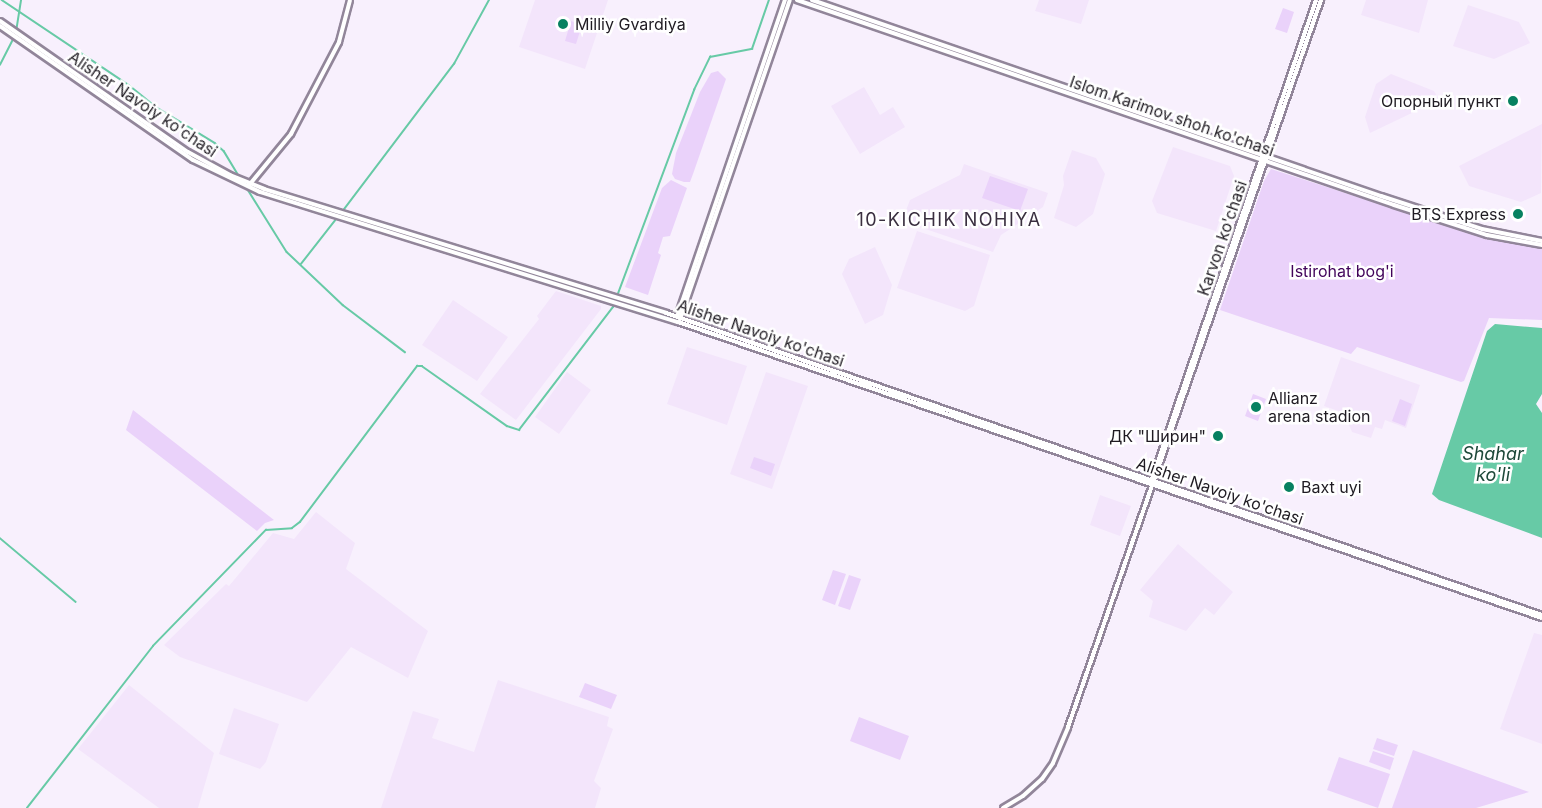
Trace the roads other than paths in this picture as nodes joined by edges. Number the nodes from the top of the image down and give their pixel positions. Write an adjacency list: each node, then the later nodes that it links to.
1 (350, 0): 10 (main road)
2 (788, 0): 13 (main road)
3 (797, 0): 9 (main road, Islom Karimov shoh ko'chasi)
4 (812, 0): 9 (main road, Islom Karimov shoh ko'chasi)
5 (1316, 0): 9 (main road, Karvon ko'chasi)
6 (1321, 0): 9 (main road)
7 (0, 24): 8 (main road, Alisher Navoiy ko'chasi)
8 (125, 111): 10 (main road, Alisher Navoiy ko'chasi); 10 (main road, Alisher Navoiy ko'chasi)
9 (1264, 158): 11 (main road, Islom Karimov shoh ko'chasi); 18 (main road, Karvon ko'chasi)
10 (245, 183): 12 (main road, Alisher Navoiy ko'chasi)
11 (1542, 243)
12 (621, 301): 14 (main road, Alisher Navoiy ko'chasi); 15 (main road, Alisher Navoiy ko'chasi)
13 (682, 308): 14 (main road); 15 (main road); 16 (main road)
14 (668, 314): 15 (main road, Alisher Navoiy ko'chasi)
15 (679, 319): 16 (main road, Alisher Navoiy ko'chasi); 17 (main road, Alisher Navoiy ko'chasi)
16 (693, 323): 17 (main road, Alisher Navoiy ko'chasi)
17 (824, 369): 18 (main road, Alisher Navoiy ko'chasi)
18 (1152, 483): 19 (main road, Alisher Navoiy ko'chasi); 20 (main road, Karvon ko'chasi)
19 (1542, 617)
20 (1003, 808)

